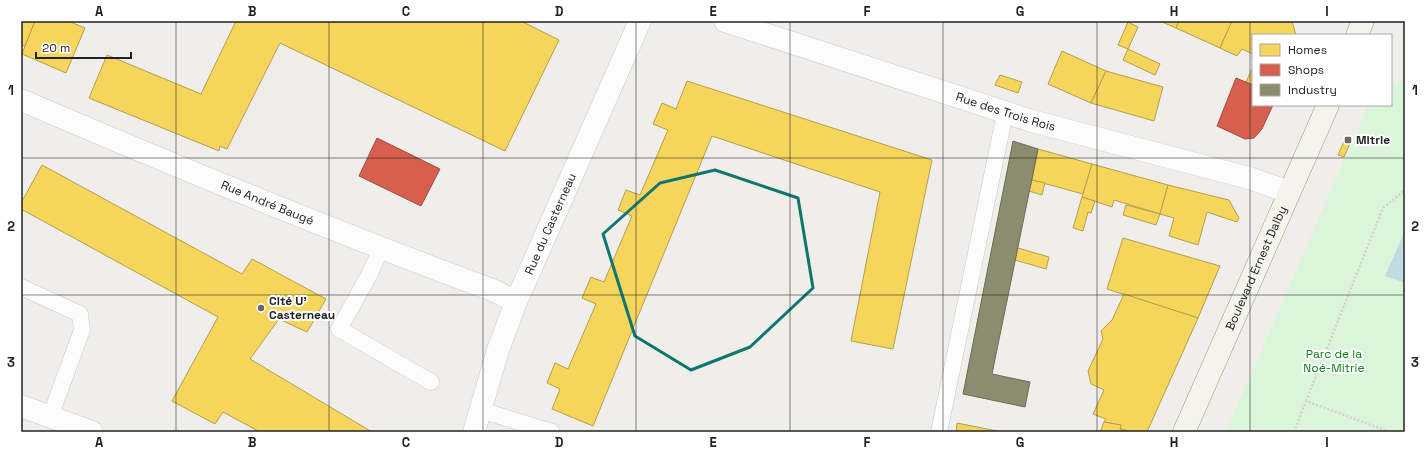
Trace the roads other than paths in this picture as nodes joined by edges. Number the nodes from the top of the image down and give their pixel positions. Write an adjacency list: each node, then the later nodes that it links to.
1 (640, 21): 11 (street, Rue du Casterneau)
2 (726, 21): 7 (street, Rue des Trois Rois)
3 (1363, 21): 4 (street)
4 (1357, 34)
5 (21, 100): 9 (street, Rue André Baugé)
6 (1328, 106): 8 (street, Boulevard Ernest Dalby)
7 (1005, 113): 8 (street, Rue des Trois Rois); 19 (lane)
8 (1289, 192): 20 (street, Boulevard Ernest Dalby)
9 (382, 248): 11 (street, Rue André Baugé); 12 (lane)
10 (21, 287): 15 (lane)
11 (516, 302): 14 (street, Rue du Casterneau)
12 (431, 382)
13 (21, 406): 15 (street)
14 (480, 410): 17 (street, Rue du Casterneau); 18 (lane)
15 (50, 417): 16 (street)
16 (92, 432)
17 (474, 432)
18 (552, 432)
19 (939, 432)
20 (1184, 432)

